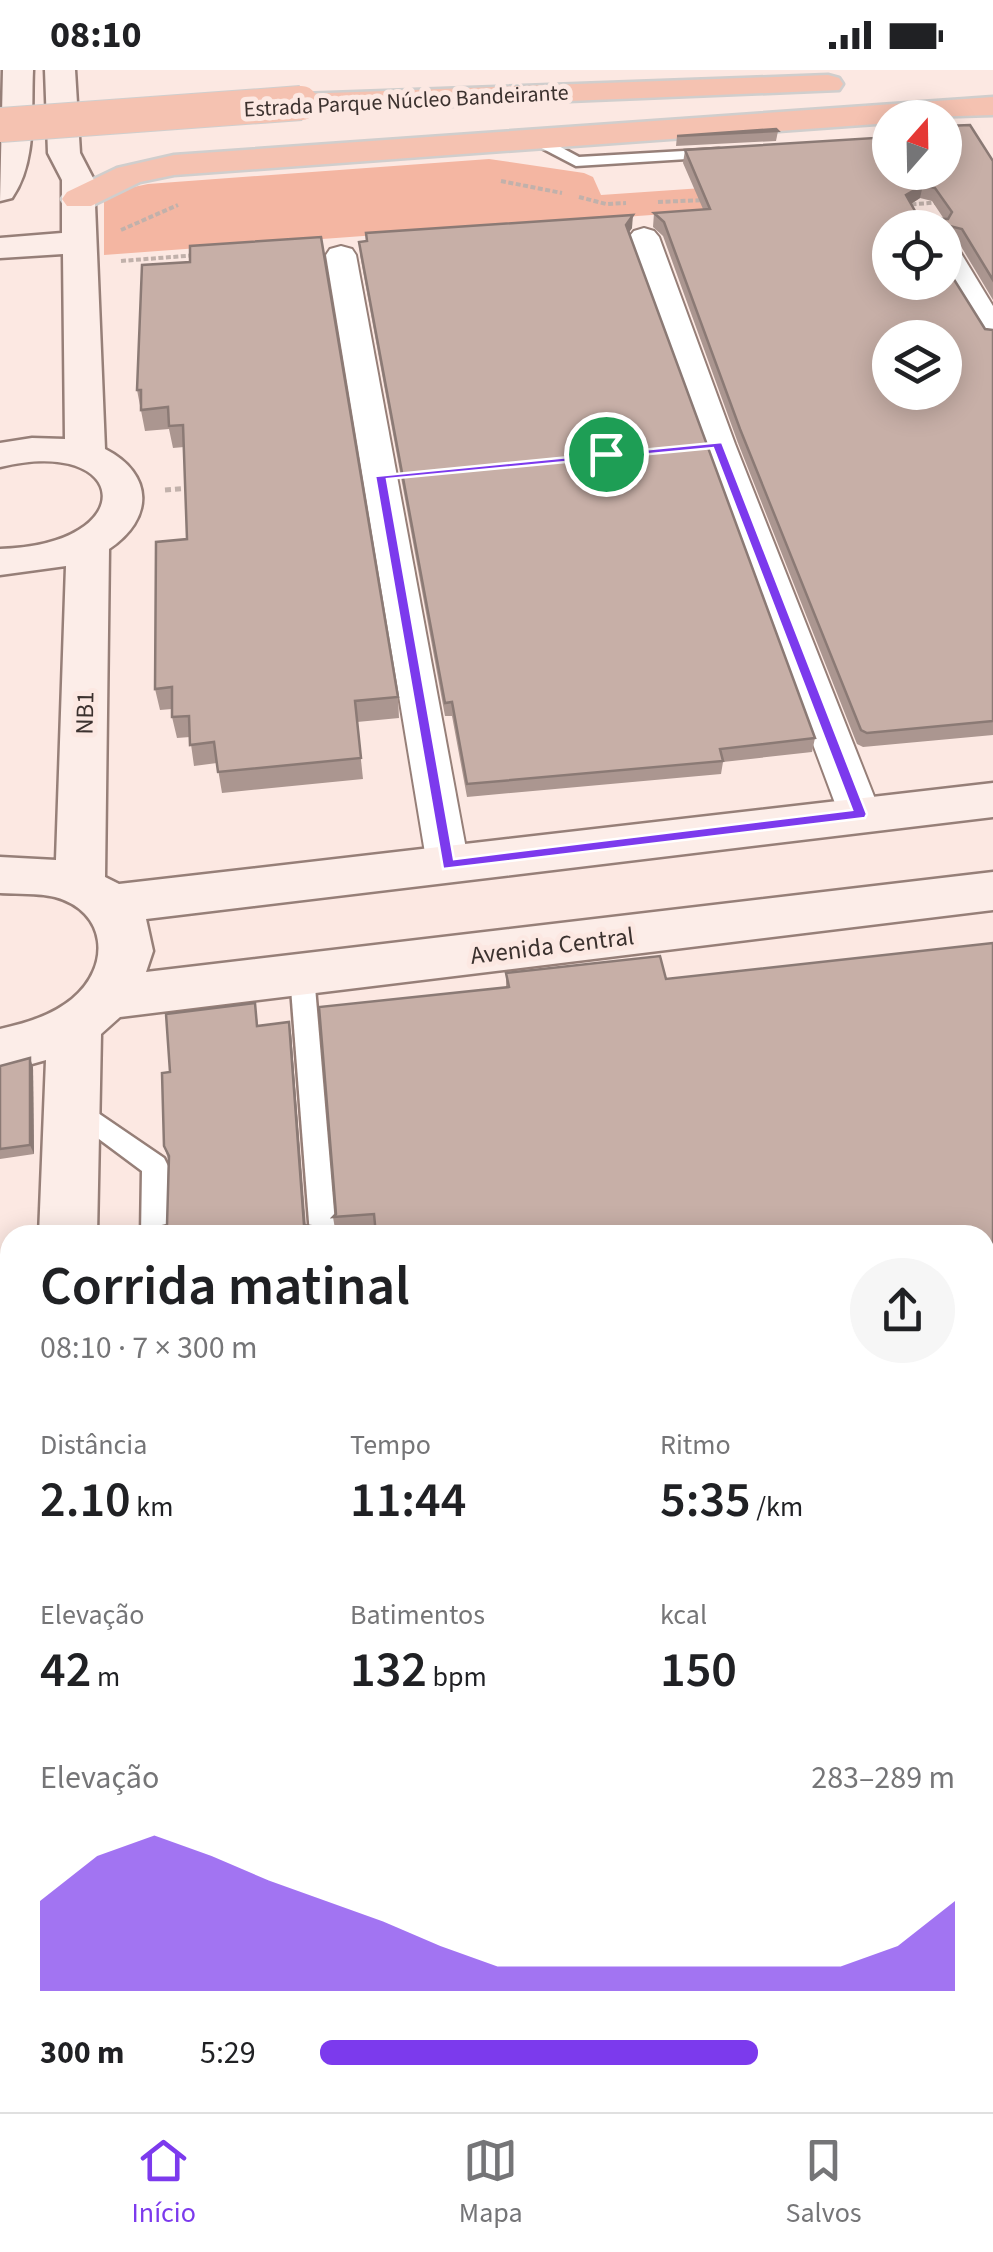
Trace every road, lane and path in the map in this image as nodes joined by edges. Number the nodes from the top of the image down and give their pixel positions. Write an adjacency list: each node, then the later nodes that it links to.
1 (18, 70): 15 (street)
2 (60, 70): 18 (street)
3 (99, 82): 7 (highway)
4 (993, 82): 5 (highway)
5 (896, 83)
6 (856, 84): 11 (highway, Estrada Parque Núcleo Bandeirante, bridge)
7 (0, 90)
8 (993, 106): 9 (highway)
9 (962, 110)
10 (872, 117): 12 (highway)
11 (0, 125)
12 (536, 139): 13 (lane); 18 (highway)
13 (733, 152)
14 (498, 181): 20 (path)
15 (0, 191)
16 (706, 200): 24 (path)
17 (949, 201): 21 (path)
18 (40, 203): 26 (street)
19 (180, 204): 26 (path)
20 (626, 204)
21 (913, 204): 22 (path); 23 (path)
22 (894, 206)
23 (919, 210)
24 (645, 220): 38 (street)
25 (0, 248): 26 (street)
26 (90, 248): 27 (path); 32 (street)
27 (207, 254)
28 (341, 255): 39 (street)
29 (962, 280): 30 (street)
30 (993, 332)
31 (0, 455): 32 (street)
32 (84, 455): 34 (street)
33 (203, 487): 34 (path)
34 (124, 492): 35 (street)
35 (88, 544): 36 (street); 42 (street, NB1)
36 (0, 562)
37 (993, 800): 38 (street)
38 (860, 814): 39 (street)
39 (448, 865): 42 (street)
40 (0, 875): 42 (street)
41 (993, 891): 43 (street, Avenida Central)
42 (96, 893): 44 (street, NB1)
43 (302, 975): 44 (street, Avenida Central); 49 (lane)
44 (92, 1013): 45 (street, Avenida Central); 46 (street)
45 (0, 1051)
46 (72, 1106): 47 (street); 48 (lane)
47 (68, 1225)
48 (154, 1225)
49 (322, 1225)

